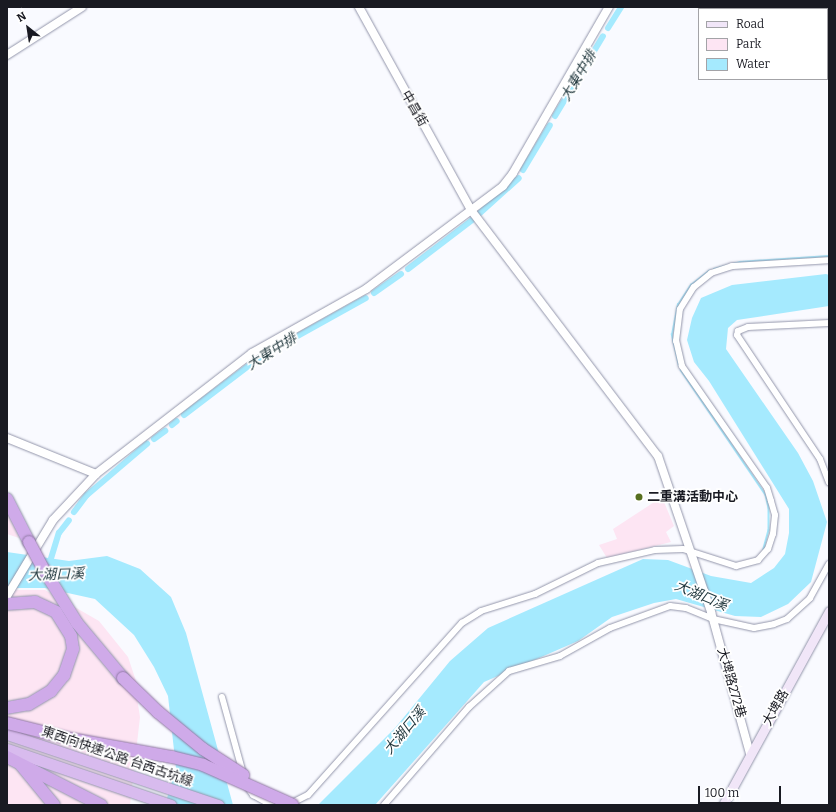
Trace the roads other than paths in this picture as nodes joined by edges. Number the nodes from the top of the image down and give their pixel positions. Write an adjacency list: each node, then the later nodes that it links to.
1 (82, 7): 4 (street)
2 (359, 7): 5 (street, 中昌街)
3 (609, 7): 5 (street)
4 (7, 55)
5 (471, 210): 9 (street); 12 (street, 中昌街)
6 (829, 260): 12 (street)
7 (829, 323): 10 (street)
8 (7, 438): 9 (street)
9 (96, 474): 14 (street)
10 (829, 482)
11 (7, 499): 29 (highway, bridge)
12 (691, 555): 16 (street, 大埤路272巷); 28 (street)
13 (829, 564): 16 (street)
14 (9, 601): 18 (highway)
15 (829, 611): 21 (main road, 大埤路)
16 (712, 616): 21 (street, 大埤路272巷); 30 (street)
17 (222, 697): 27 (street)
18 (7, 708)
19 (7, 723): 29 (highway, bridge)
20 (7, 734): 26 (highway, 東西向快速公路 台西古坑線)
21 (750, 754): 31 (main road, 大埤路)
22 (9, 755): 23 (highway); 24 (highway); 25 (highway)
23 (54, 805)
24 (101, 805)
25 (171, 805)
26 (218, 805)
27 (271, 805)
28 (288, 805)
29 (294, 805)
30 (384, 805)
31 (723, 805)

